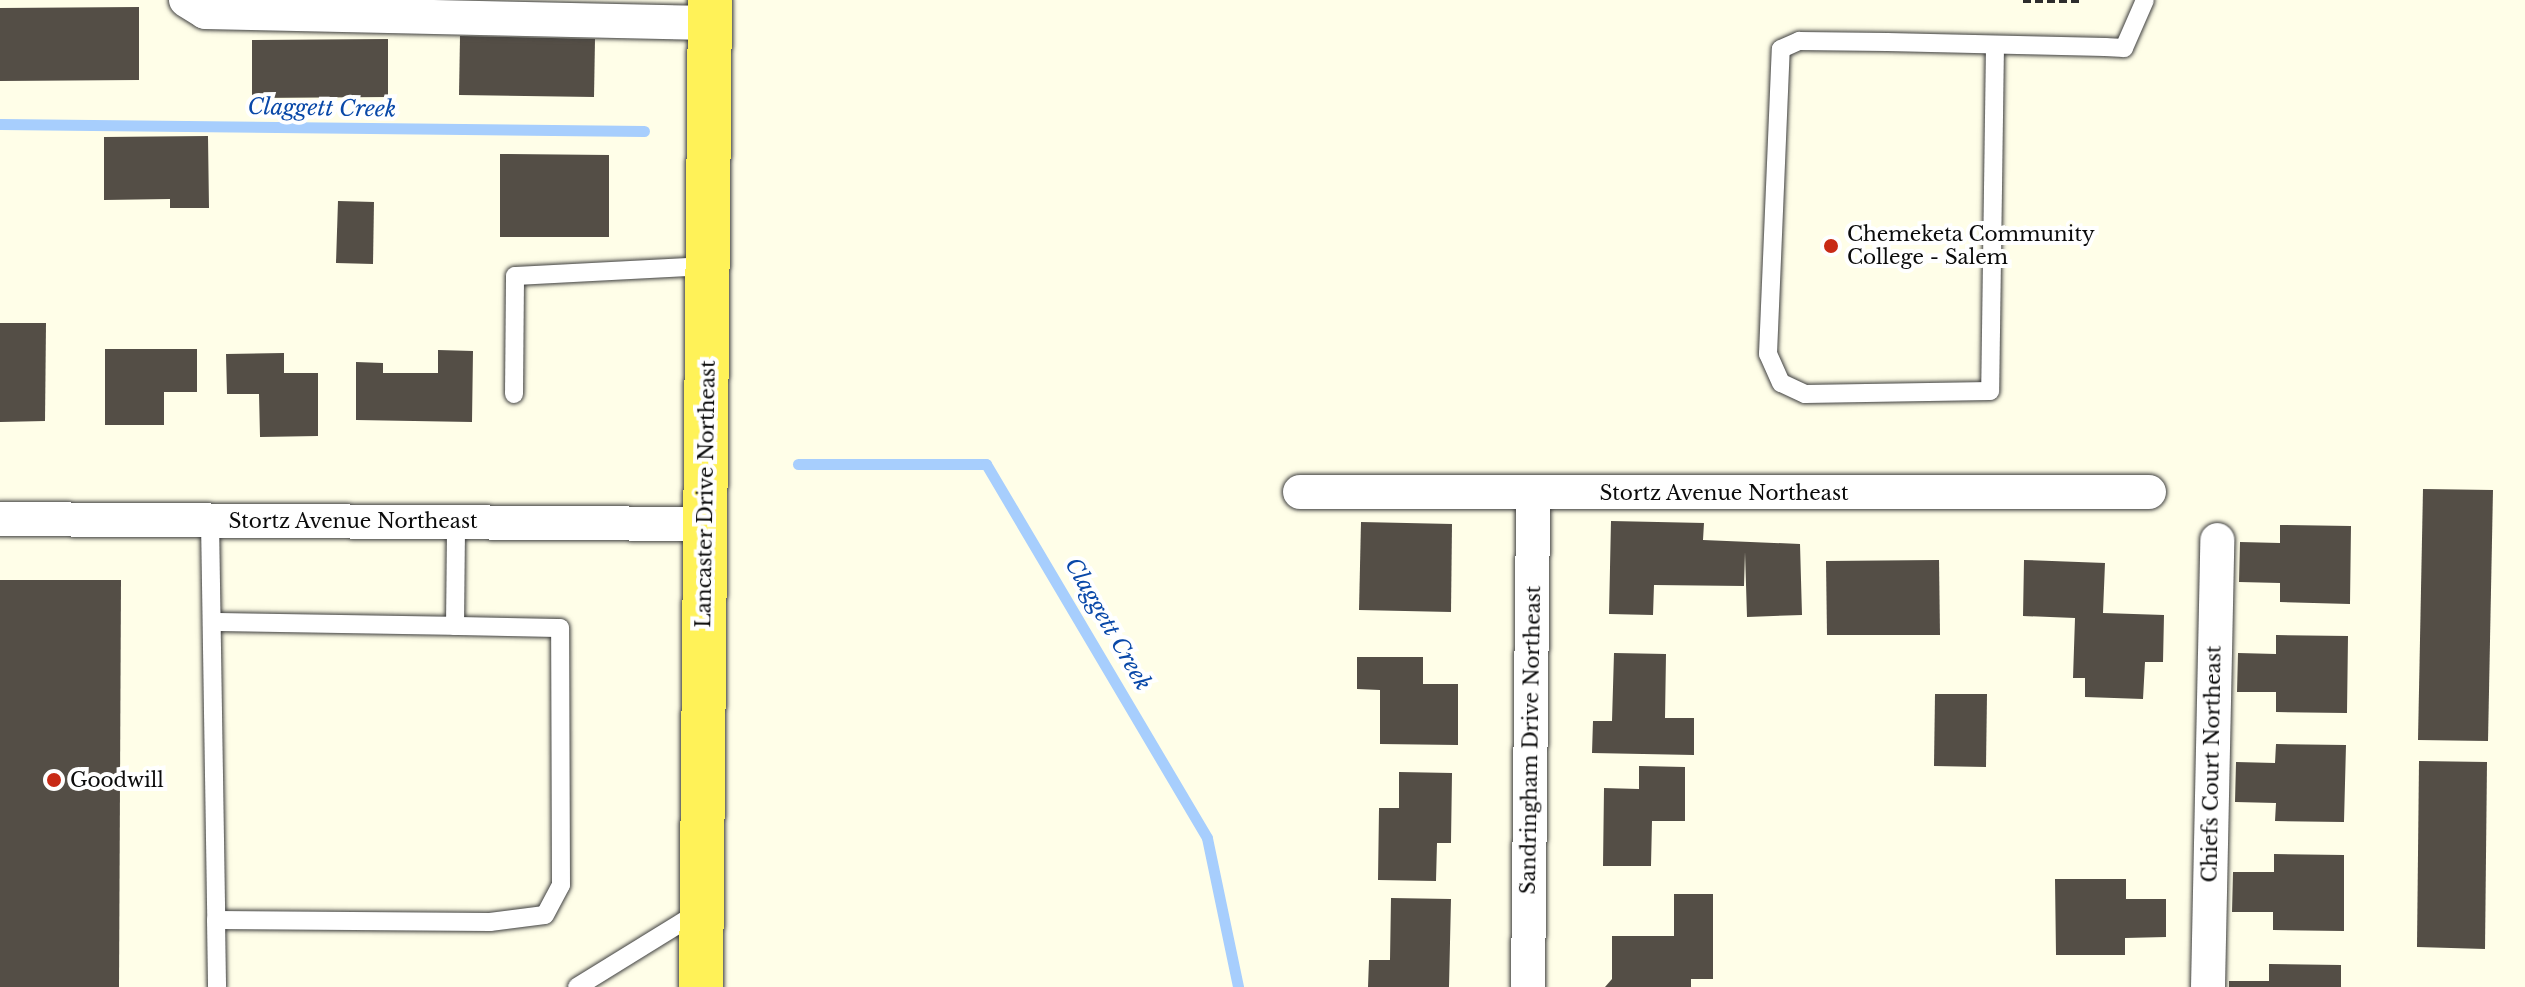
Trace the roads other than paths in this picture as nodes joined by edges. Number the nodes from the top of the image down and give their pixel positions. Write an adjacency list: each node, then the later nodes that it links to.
1 (186, 0): 3 (street)
2 (2145, 0): 4 (lane)
3 (710, 11): 5 (main road, Lancaster Drive Northeast)
4 (1995, 45): 4 (lane)
5 (708, 266): 6 (lane); 13 (main road, Lancaster Drive Northeast)
6 (514, 394)
7 (1300, 492): 9 (street, Stortz Avenue Northeast)
8 (2149, 492): 9 (street, Stortz Avenue Northeast)
9 (1533, 493): 22 (street, Sandringham Drive Northeast)
10 (0, 519): 11 (street, Stortz Avenue Northeast)
11 (210, 521): 12 (street, Stortz Avenue Northeast); 15 (lane)
12 (456, 522): 13 (street, Stortz Avenue Northeast); 16 (lane)
13 (706, 524): 17 (main road, Lancaster Drive Northeast)
14 (2217, 540): 23 (street, Chiefs Court Northeast)
15 (212, 622): 16 (lane); 18 (lane)
16 (455, 626): 18 (lane)
17 (702, 909): 20 (lane); 21 (main road, Lancaster Drive Northeast)
18 (216, 920): 19 (lane)
19 (217, 987)
20 (577, 987)
21 (701, 987)
22 (1528, 987)
23 (2208, 987)

